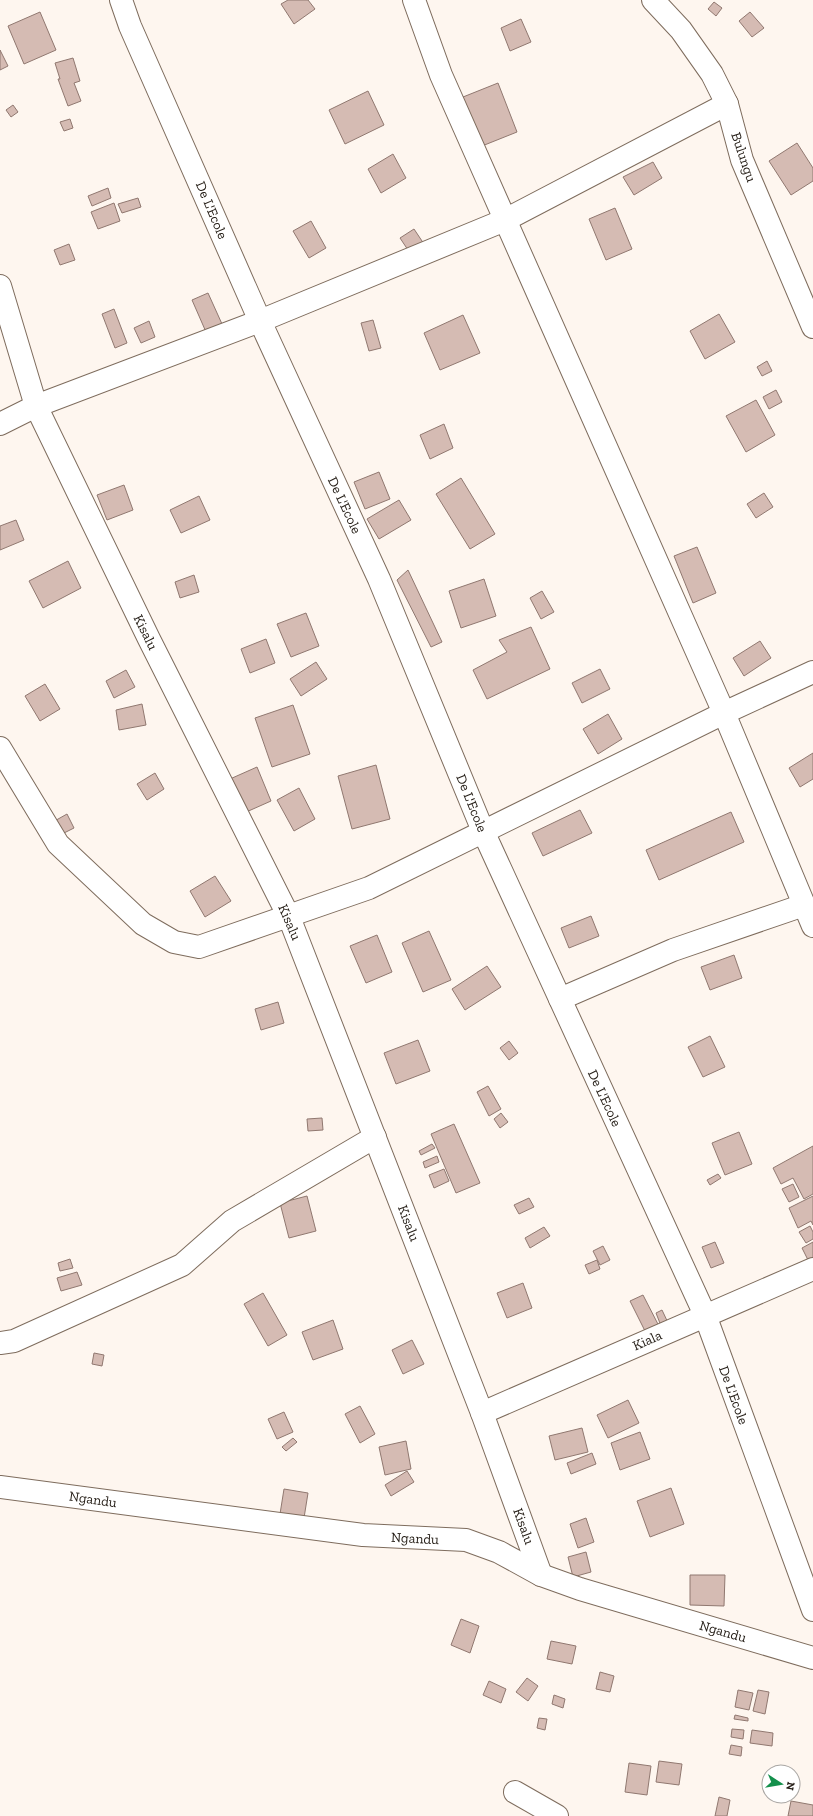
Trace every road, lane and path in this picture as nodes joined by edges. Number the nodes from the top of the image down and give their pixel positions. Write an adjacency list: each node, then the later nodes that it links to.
1 (121, 0): 7 (street, De L'Ecole)
2 (414, 0): 5 (street)
3 (654, 0): 4 (street, Bulungu)
4 (727, 104): 5 (street); 8 (street, Bulungu)
5 (505, 220): 7 (street); 12 (street)
6 (0, 286): 9 (street, Kisalu)
7 (260, 321): 9 (street); 14 (street, De L'Ecole)
8 (813, 327)
9 (36, 406): 10 (street); 16 (street, Kisalu)
10 (0, 424)
11 (813, 672): 12 (street)
12 (724, 713): 14 (street); 15 (street)
13 (0, 748): 16 (street)
14 (483, 831): 16 (street); 18 (street, De L'Ecole)
15 (804, 905): 17 (street); 18 (street)
16 (289, 917): 19 (street, Kisalu)
17 (813, 926)
18 (560, 1000): 21 (street, De L'Ecole)
19 (375, 1137): 22 (street); 23 (street, Kisalu)
20 (813, 1270): 21 (street, Kiala)
21 (705, 1315): 23 (street, Kiala); 26 (street, De L'Ecole)
22 (0, 1343)
23 (482, 1413): 25 (street, Kisalu)
24 (0, 1486): 25 (street, Ngandu)
25 (541, 1575): 27 (street, Ngandu)
26 (813, 1610)
27 (813, 1658)
28 (515, 1792): 29 (street)
29 (557, 1816)

